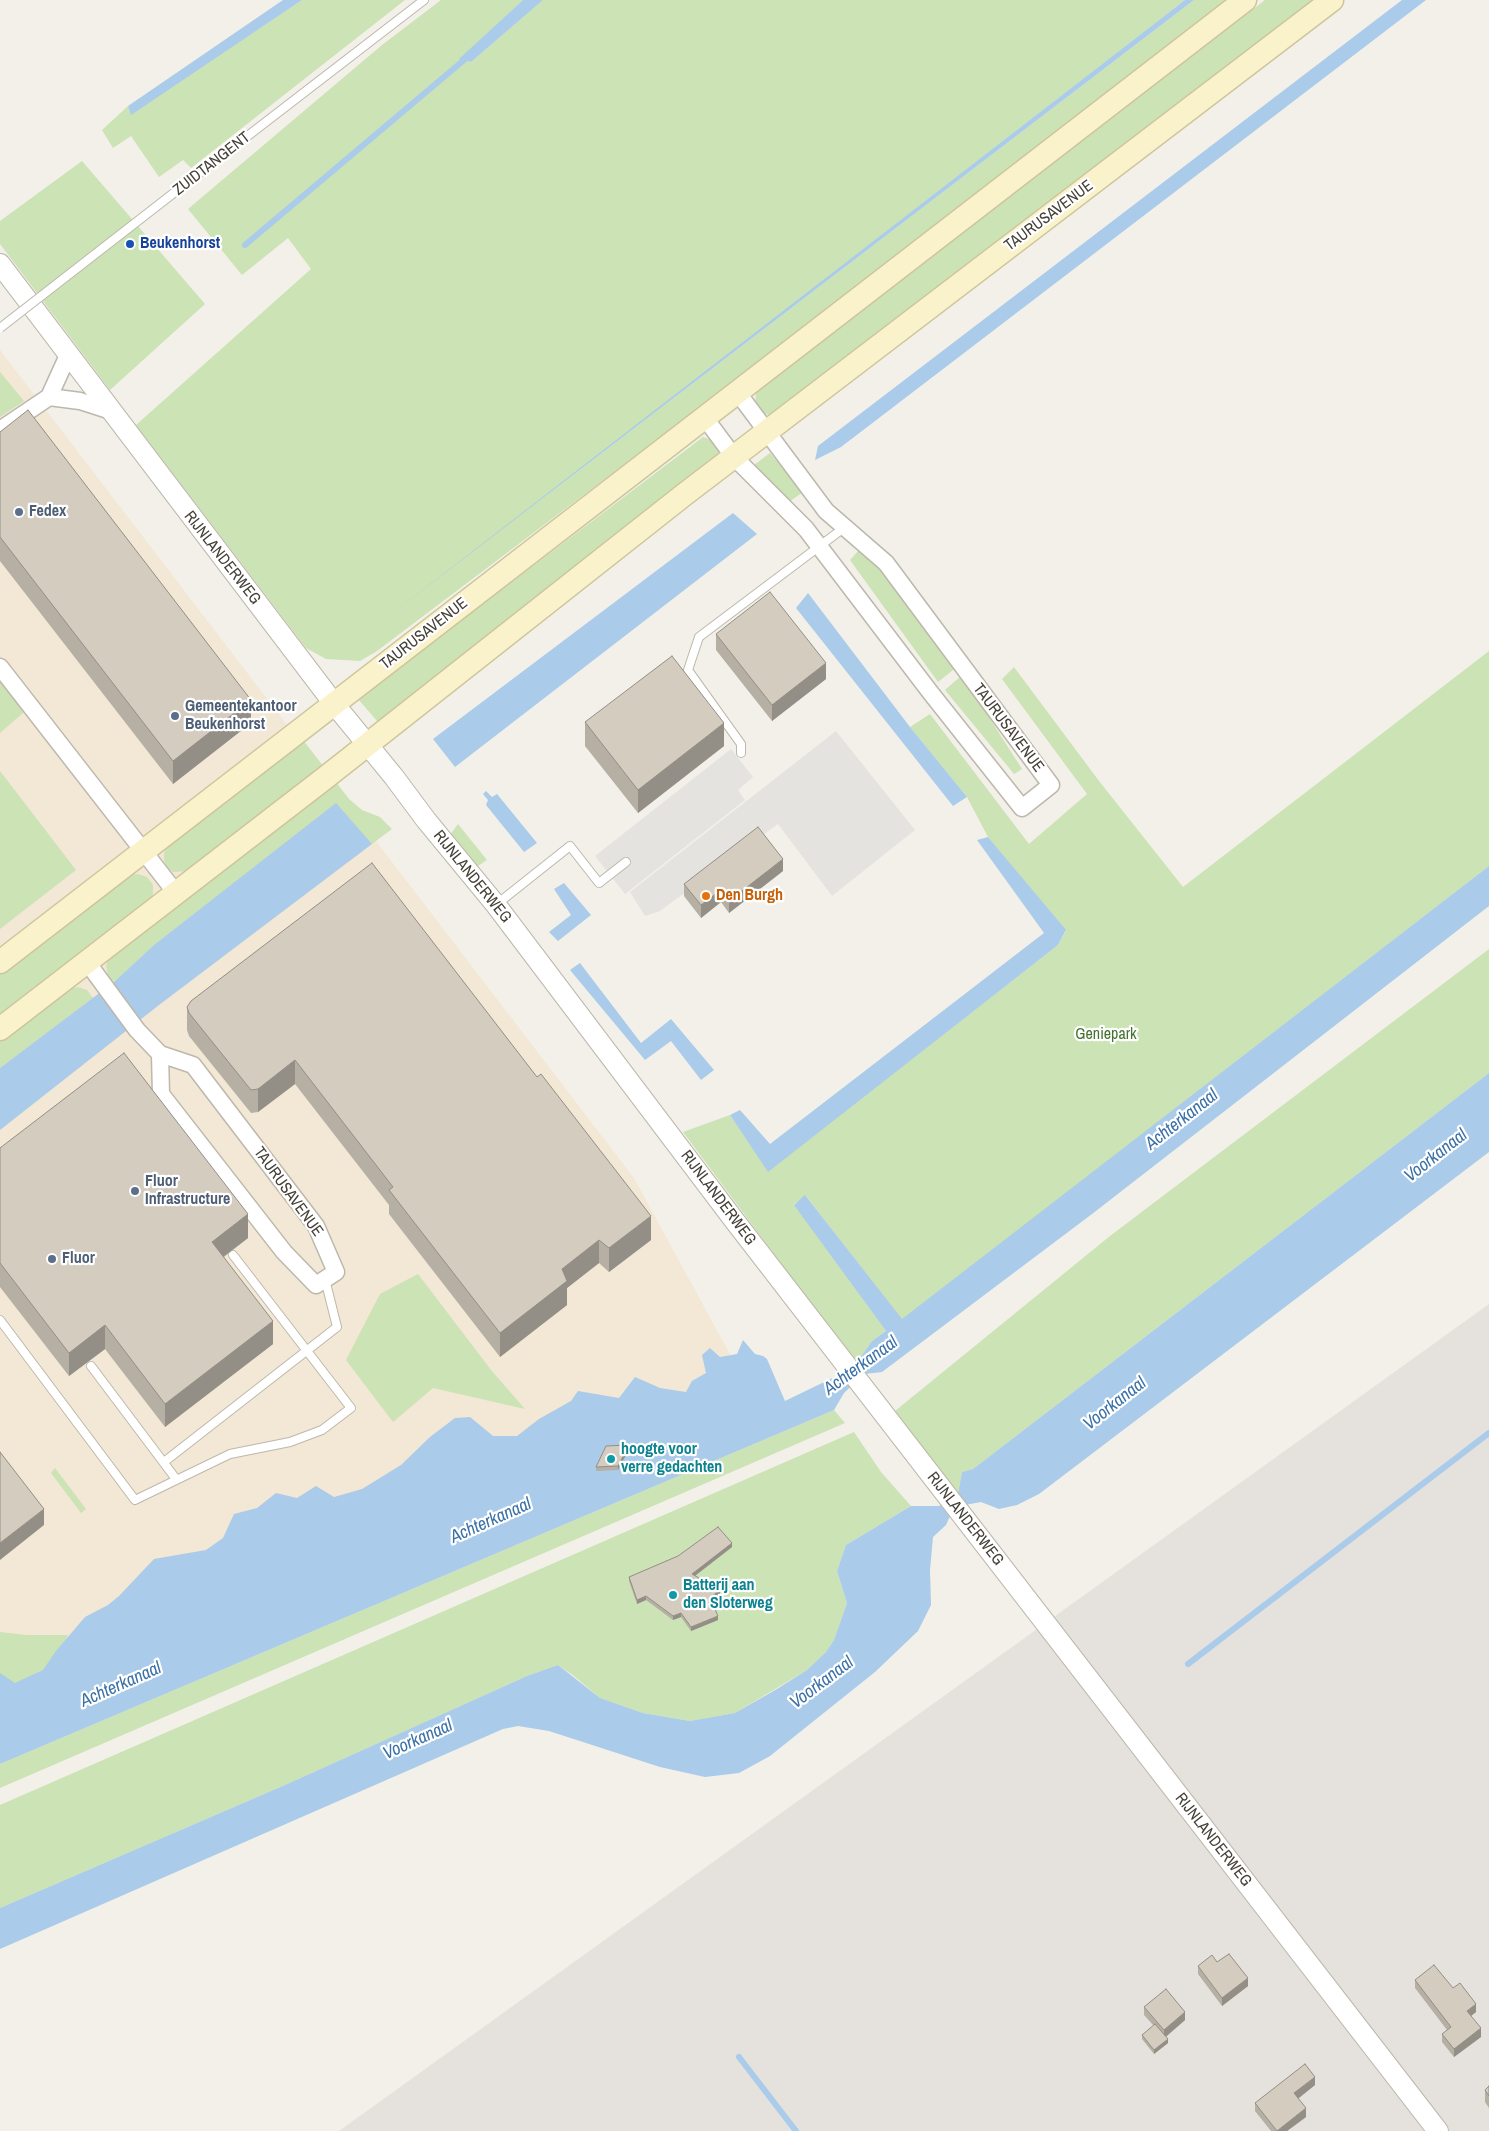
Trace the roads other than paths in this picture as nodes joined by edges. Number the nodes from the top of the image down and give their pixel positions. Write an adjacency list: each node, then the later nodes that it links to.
1 (424, 0): 5 (lane, ZUIDTANGENT, bridge)
2 (1245, 0): 7 (main road, TAURUSAVENUE)
3 (1332, 0): 12 (main road, TAURUSAVENUE)
4 (0, 264): 6 (street, RIJNLANDERWEG)
5 (0, 328)
6 (69, 353): 8 (street); 9 (street, RIJNLANDERWEG)
7 (738, 393): 10 (main road, TAURUSAVENUE); 12 (street, TAURUSAVENUE)
8 (49, 397): 9 (street); 11 (street)
9 (111, 411): 17 (street, RIJNLANDERWEG)
10 (705, 418): 13 (street, TAURUSAVENUE); 17 (main road, TAURUSAVENUE)
11 (0, 430)
12 (766, 432): 13 (main road, TAURUSAVENUE); 14 (street, TAURUSAVENUE)
13 (734, 457): 15 (street, TAURUSAVENUE); 18 (main road, TAURUSAVENUE)
14 (845, 527): 15 (lane); 15 (street, TAURUSAVENUE)
15 (819, 546): 19 (lane)
16 (0, 667): 20 (street)
17 (335, 705): 18 (street, RIJNLANDERWEG); 20 (main road, TAURUSAVENUE)
18 (368, 744): 22 (main road, TAURUSAVENUE); 23 (street, RIJNLANDERWEG)
19 (741, 753)
20 (144, 852): 22 (street); 24 (main road, TAURUSAVENUE)
21 (626, 862): 23 (lane)
22 (176, 894): 25 (main road, TAURUSAVENUE)
23 (496, 905): 35 (street, RIJNLANDERWEG)
24 (0, 962)
25 (87, 962): 26 (main road, TAURUSAVENUE); 27 (street, TAURUSAVENUE)
26 (0, 1028)
27 (160, 1054): 29 (street); 29 (street, TAURUSAVENUE)
28 (233, 1255): 31 (lane)
29 (325, 1279): 31 (lane)
30 (0, 1320): 34 (lane)
31 (307, 1351): 33 (lane); 34 (lane)
32 (91, 1366): 33 (lane)
33 (164, 1462): 34 (lane)
34 (176, 1479)
35 (1438, 2131)

